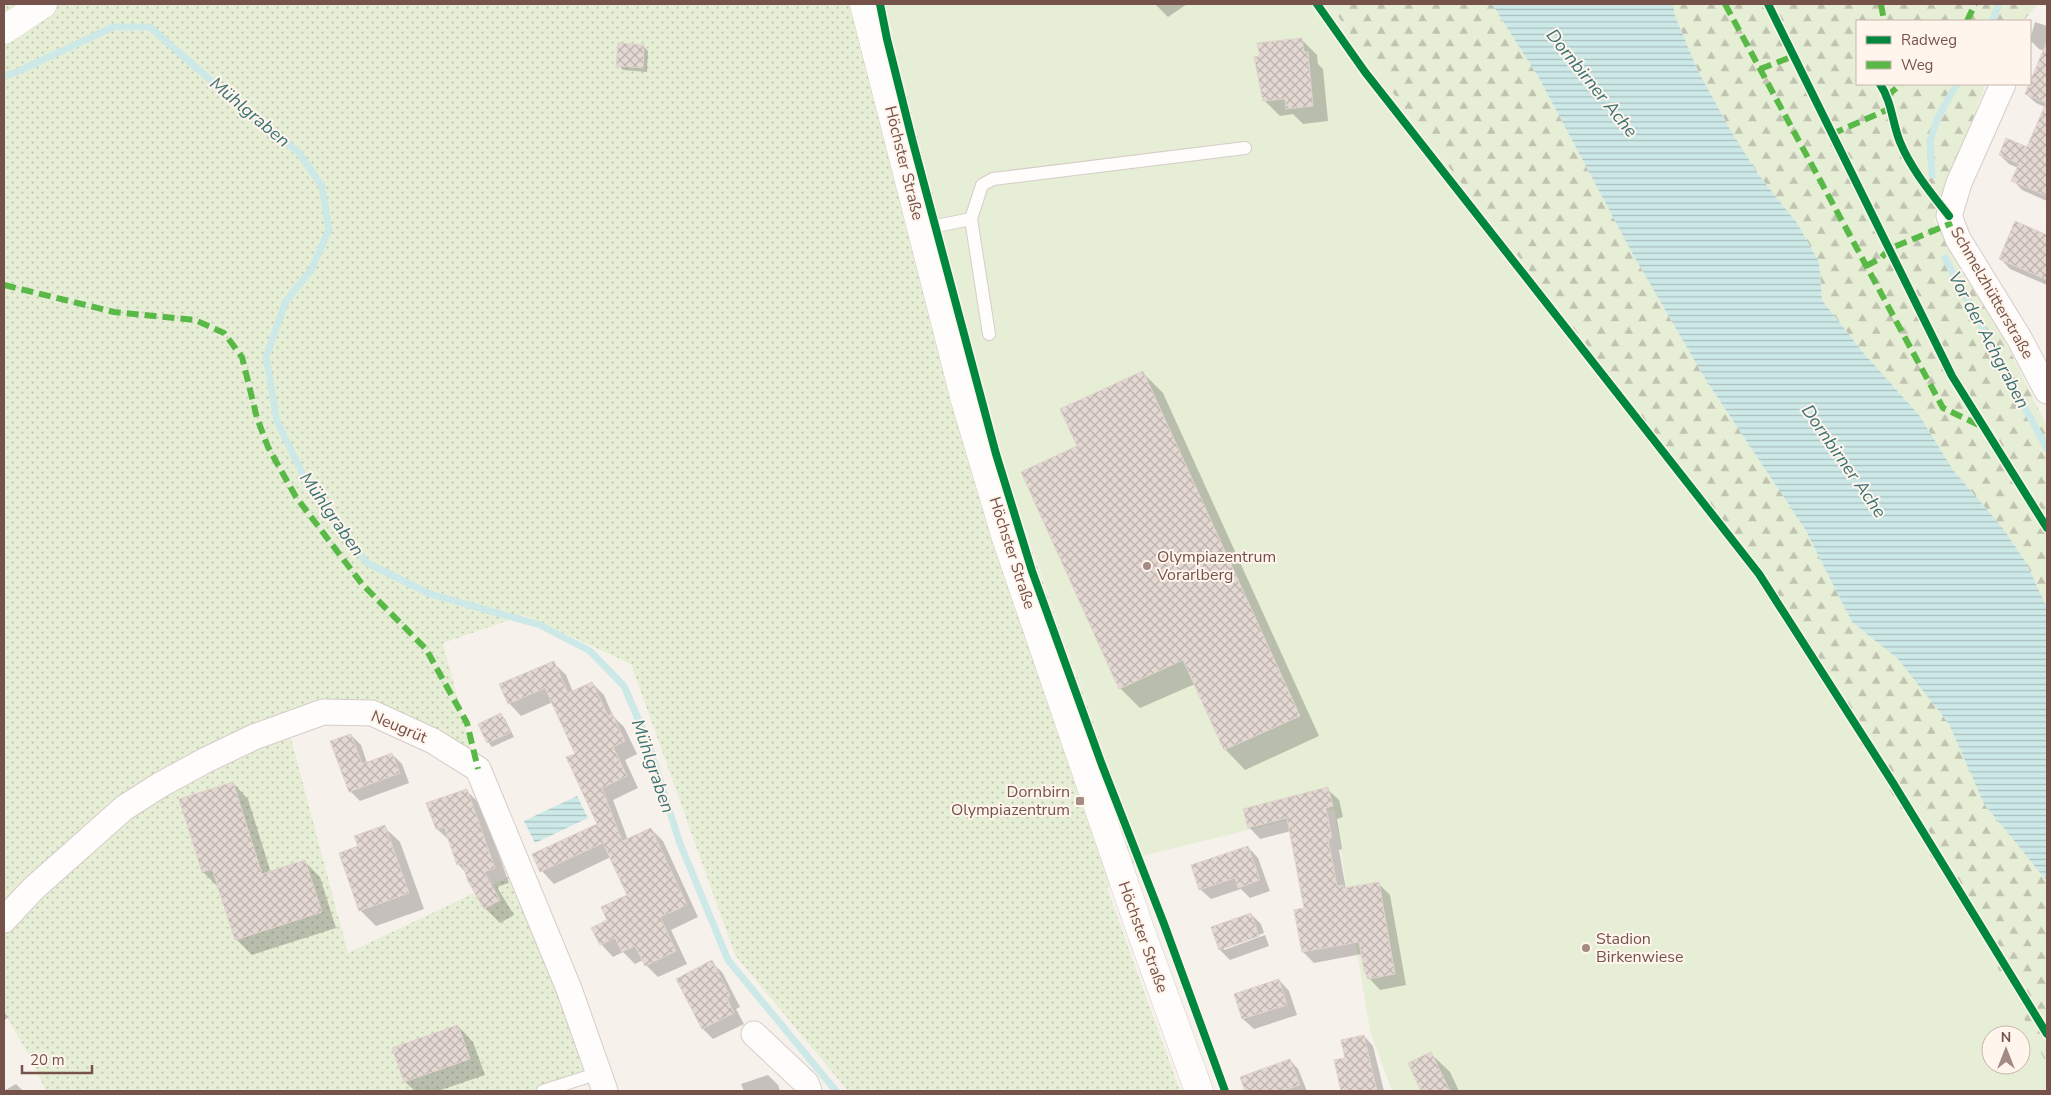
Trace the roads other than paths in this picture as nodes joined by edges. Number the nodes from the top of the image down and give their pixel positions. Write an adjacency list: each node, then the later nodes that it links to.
1 (44, 4): 3 (main road)
2 (864, 4): 7 (main road, Höchster Straße)
3 (4, 30)
4 (2003, 85): 9 (street, Schmelzhütterstraße)
5 (1245, 148): 6 (lane)
6 (971, 219): 7 (lane); 8 (lane)
7 (921, 229): 15 (main road, Höchster Straße)
8 (989, 334)
9 (2047, 391)
10 (4, 920): 12 (street, Neugrüt)
11 (754, 1034): 14 (street)
12 (602, 1082): 13 (lane)
13 (543, 1091)
14 (809, 1091)
15 (1199, 1091)

